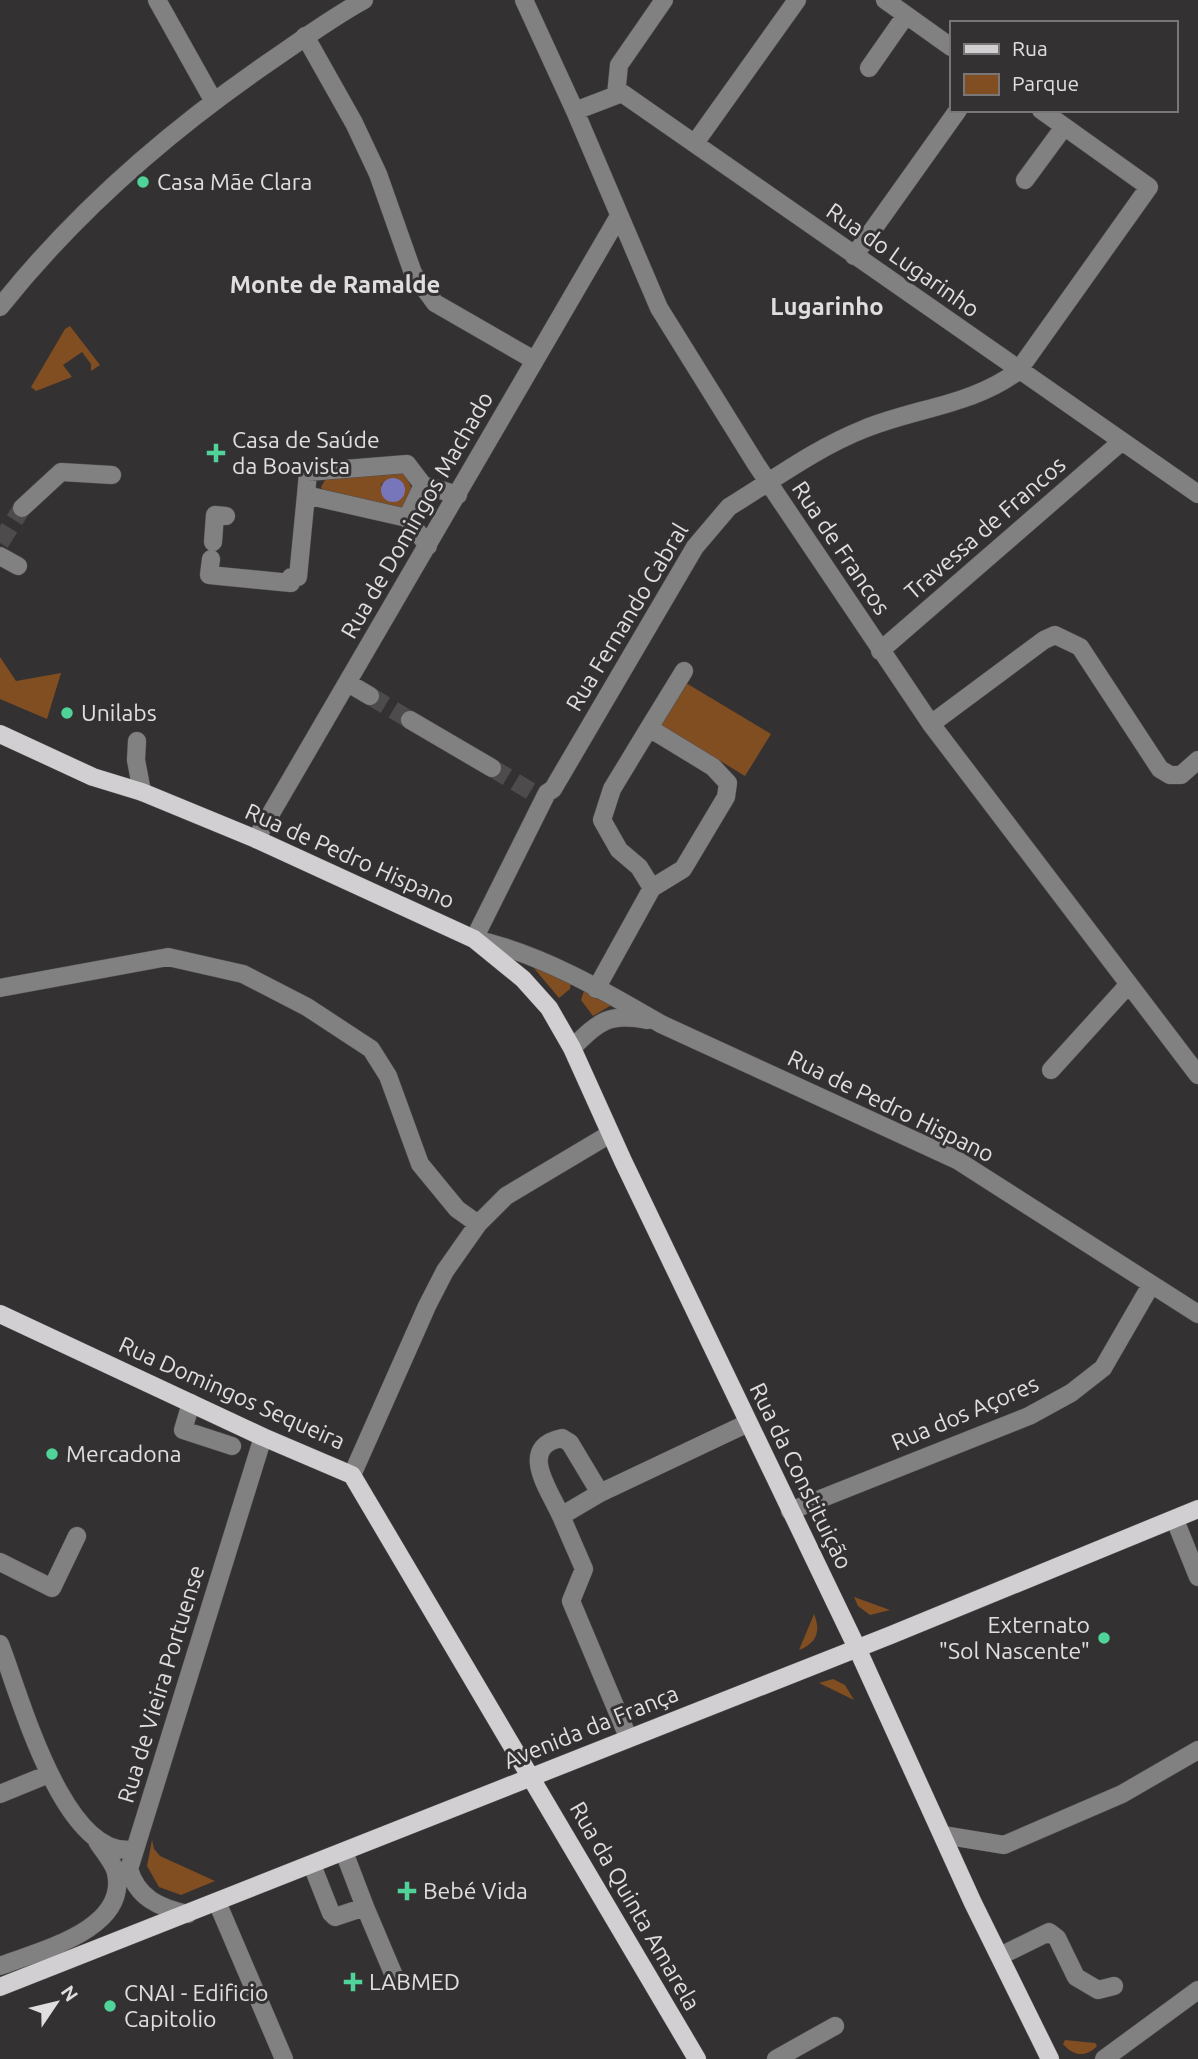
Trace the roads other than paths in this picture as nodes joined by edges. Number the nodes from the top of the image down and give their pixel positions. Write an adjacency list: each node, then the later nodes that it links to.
1 (157, 0): 12 (street)
2 (364, 0): 8 (street)
3 (524, 0): 13 (street, Rua de Francos)
4 (664, 0): 11 (street)
5 (797, 0): 17 (street)
6 (885, 0): 7 (street)
7 (906, 15): 9 (street); 10 (street)
8 (305, 36): 12 (street); 22 (street)
9 (950, 46)
10 (869, 68)
11 (616, 95): 13 (street); 17 (street, Rua do Lugarinho)
12 (213, 100): 21 (street)
13 (575, 111): 19 (street, Rua de Francos)
14 (957, 112): 20 (street)
15 (1044, 112): 16 (street)
16 (1064, 127): 18 (street); 23 (street)
17 (695, 143): 20 (street, Rua do Lugarinho)
18 (1026, 180)
19 (619, 216): 22 (street, Rua de Domingos Machado); 26 (street, Rua de Francos)
20 (855, 256): 23 (street, Rua do Lugarinho)
21 (0, 307)
22 (534, 360): 30 (street, Rua de Domingos Machado)
23 (1018, 371): 24 (street, Rua do Lugarinho); 26 (street, Rua Fernando Cabral)
24 (1121, 442): 28 (street, Rua do Lugarinho); 37 (street, Travessa de Francos)
25 (112, 475): 31 (street)
26 (768, 483): 37 (street, Rua de Francos); 51 (street, Rua Fernando Cabral)
27 (424, 485): 29 (street); 30 (street); 33 (street)
28 (1198, 494)
29 (306, 495): 32 (street); 33 (street)
30 (458, 495): 34 (street, Rua de Domingos Machado)
31 (22, 508)
32 (226, 516)
33 (407, 518): 34 (street)
34 (428, 546): 39 (street, Rua de Domingos Machado)
35 (0, 556): 36 (street)
36 (18, 566)
37 (880, 651): 42 (street, Rua de Francos)
38 (684, 671): 43 (street)
39 (348, 682): 40 (street); 49 (street, Rua de Domingos Machado)
40 (370, 695)
41 (410, 720): 47 (street)
42 (931, 724): 46 (street); 52 (street, Rua de Francos)
43 (649, 729): 50 (street); 50 (street)
44 (5, 739): 48 (main road, Rua de Pedro Hispano)
45 (141, 741): 48 (street)
46 (1198, 760)
47 (492, 768)
48 (142, 792): 49 (main road, Rua de Pedro Hispano)
49 (256, 839): 51 (main road, Rua de Pedro Hispano)
50 (652, 888): 54 (street)
51 (474, 939): 54 (street, Rua de Pedro Hispano); 56 (main road, Rua da Constituição)
52 (1129, 984): 57 (street); 58 (street, Rua de Francos)
53 (0, 988): 60 (street)
54 (596, 989): 55 (street, Rua de Pedro Hispano)
55 (661, 1024): 56 (street, Rua de Pedro Hispano); 61 (street, Rua de Pedro Hispano)
56 (572, 1048): 59 (main road, Rua da Constituição)
57 (1051, 1070)
58 (1198, 1074)
59 (610, 1134): 60 (street); 65 (main road, Rua da Constituição)
60 (478, 1224): 68 (street)
61 (1151, 1285): 63 (street, Rua de Pedro Hispano); 71 (street, Rua dos Açores)
62 (0, 1314): 64 (main road, Rua Domingos Sequeira)
63 (1198, 1314)
64 (191, 1403): 66 (main road, Rua Domingos Sequeira); 67 (street)
65 (748, 1423): 69 (street); 71 (main road, Rua da Constituição)
66 (263, 1437): 68 (main road, Rua Domingos Sequeira); 87 (street, Rua de Vieira Portuense)
67 (232, 1446)
68 (352, 1475): 83 (main road, Rua Domingos Sequeira)
69 (600, 1493): 72 (street); 72 (street)
70 (1198, 1509): 73 (main road, Avenida da França)
71 (790, 1511): 78 (main road, Rua da Constituição)
72 (561, 1516): 80 (street)
73 (1175, 1520): 76 (street); 78 (main road, Avenida da França)
74 (77, 1536): 75 (street)
75 (0, 1562)
76 (1198, 1577)
77 (0, 1644): 79 (street)
78 (857, 1648): 80 (main road, Avenida da França); 85 (main road, Rua da Constituição)
79 (8, 1685): 82 (street)
80 (628, 1737): 83 (main road, Avenida da França)
81 (1198, 1750): 85 (street)
82 (50, 1774): 84 (street); 86 (street)
83 (530, 1778): 88 (main road, Avenida da França); 101 (main road, Rua da Quinta Amarela)
84 (0, 1794)
85 (943, 1835): 93 (main road, Rua da Constituição)
86 (97, 1841): 87 (street); 94 (street)
87 (135, 1849): 92 (street, Rua de Vieira Portuense)
88 (344, 1852): 89 (main road, Avenida da França); 91 (street)
89 (312, 1865): 90 (main road, Avenida da França); 91 (street)
90 (218, 1902): 92 (main road, Avenida da França); 100 (street)
91 (365, 1907): 95 (street)
92 (188, 1914): 97 (main road, Avenida da França)
93 (1000, 1956): 96 (street); 103 (main road, Rua da Constituição)
94 (0, 1966)
95 (396, 1978)
96 (1114, 1986)
97 (0, 1987)
98 (1198, 1990): 104 (street)
99 (835, 2026): 102 (street)
100 (284, 2059)
101 (697, 2059)
102 (776, 2059)
103 (1050, 2059)
104 (1104, 2059)

